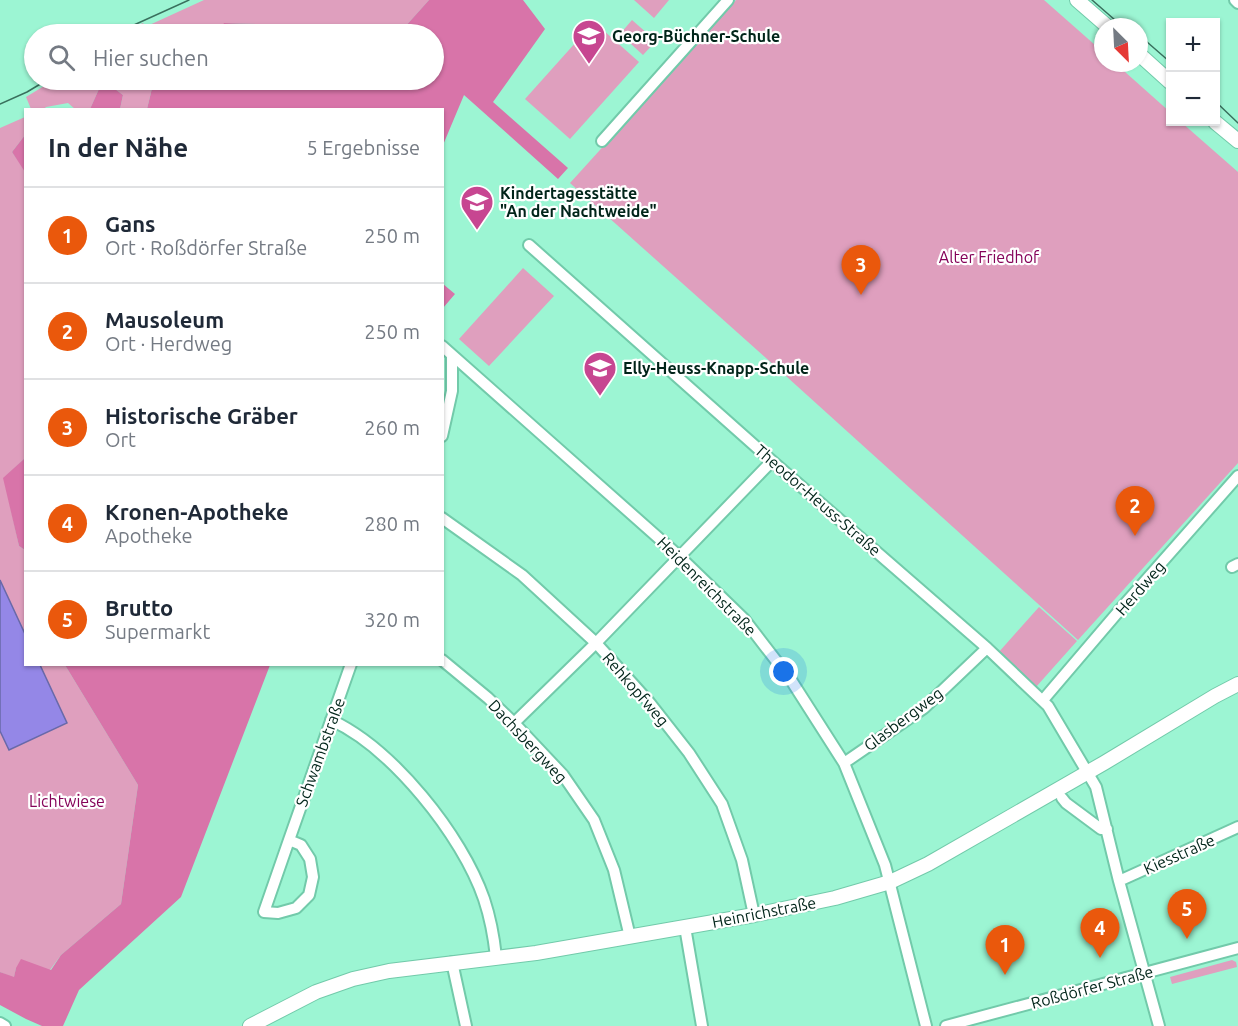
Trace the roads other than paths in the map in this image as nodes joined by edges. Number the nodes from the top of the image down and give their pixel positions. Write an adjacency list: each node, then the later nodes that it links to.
1 (728, 0): 9 (street)
2 (1077, 0): 5 (main road)
3 (1234, 0): 4 (street)
4 (1238, 3)
5 (1098, 18)
6 (1148, 62): 7 (main road)
7 (1166, 78)
8 (1220, 126): 10 (main road)
9 (602, 141)
10 (1238, 141)
11 (529, 245): 15 (street, Theodor-Heuss-Straße)
12 (444, 348): 13 (street, Heidenreichstraße)
13 (452, 355): 14 (street); 18 (street, Heidenreichstraße)
14 (444, 427)
15 (772, 461): 18 (street); 20 (street, Theodor-Heuss-Straße)
16 (1238, 476): 24 (street, Herdweg)
17 (444, 519): 19 (street, Rehkopfweg)
18 (680, 557): 19 (street); 27 (street, Heidenreichstraße)
19 (596, 644): 26 (street); 35 (street, Rehkopfweg)
20 (987, 648): 24 (street, Theodor-Heuss-Straße); 27 (street, Glasbergweg)
21 (444, 662): 26 (street, Dachsbergweg)
22 (350, 666): 25 (street, Schwambstraße)
23 (1238, 684): 28 (main road, Heinrichstraße)
24 (1043, 700): 28 (street, Theodor-Heuss-Straße)
25 (331, 720): 32 (street, Schwambstraße); 39 (street)
26 (514, 723): 37 (street, Dachsbergweg)
27 (843, 763): 34 (street, Heidenreichstraße)
28 (1088, 771): 31 (street, Theodor-Heuss-Straße); 34 (main road, Heinrichstraße)
29 (1062, 798): 31 (street)
30 (1238, 827): 33 (street, Kiesstraße)
31 (1107, 829): 33 (street, Theodor-Heuss-Straße)
32 (289, 840): 32 (street, Schwambstraße)
33 (1119, 881): 41 (street, Theodor-Heuss-Straße)
34 (890, 882): 35 (main road, Heinrichstraße); 47 (street, Heidenreichstraße)
35 (754, 915): 36 (main road, Heinrichstraße)
36 (685, 927): 37 (main road, Heinrichstraße); 46 (street)
37 (630, 937): 39 (main road, Heinrichstraße)
38 (1238, 948): 41 (street, Roßdörfer Straße)
39 (496, 957): 40 (main road, Heinrichstraße)
40 (452, 962): 44 (main road, Heinrichstraße); 45 (street)
41 (1144, 973): 48 (street, Roßdörfer Straße); 49 (street, Theodor-Heuss-Straße)
42 (0, 1023): 43 (street)
43 (5, 1026)
44 (250, 1026)
45 (466, 1026)
46 (702, 1026)
47 (926, 1026)
48 (946, 1026)
49 (1159, 1026)

